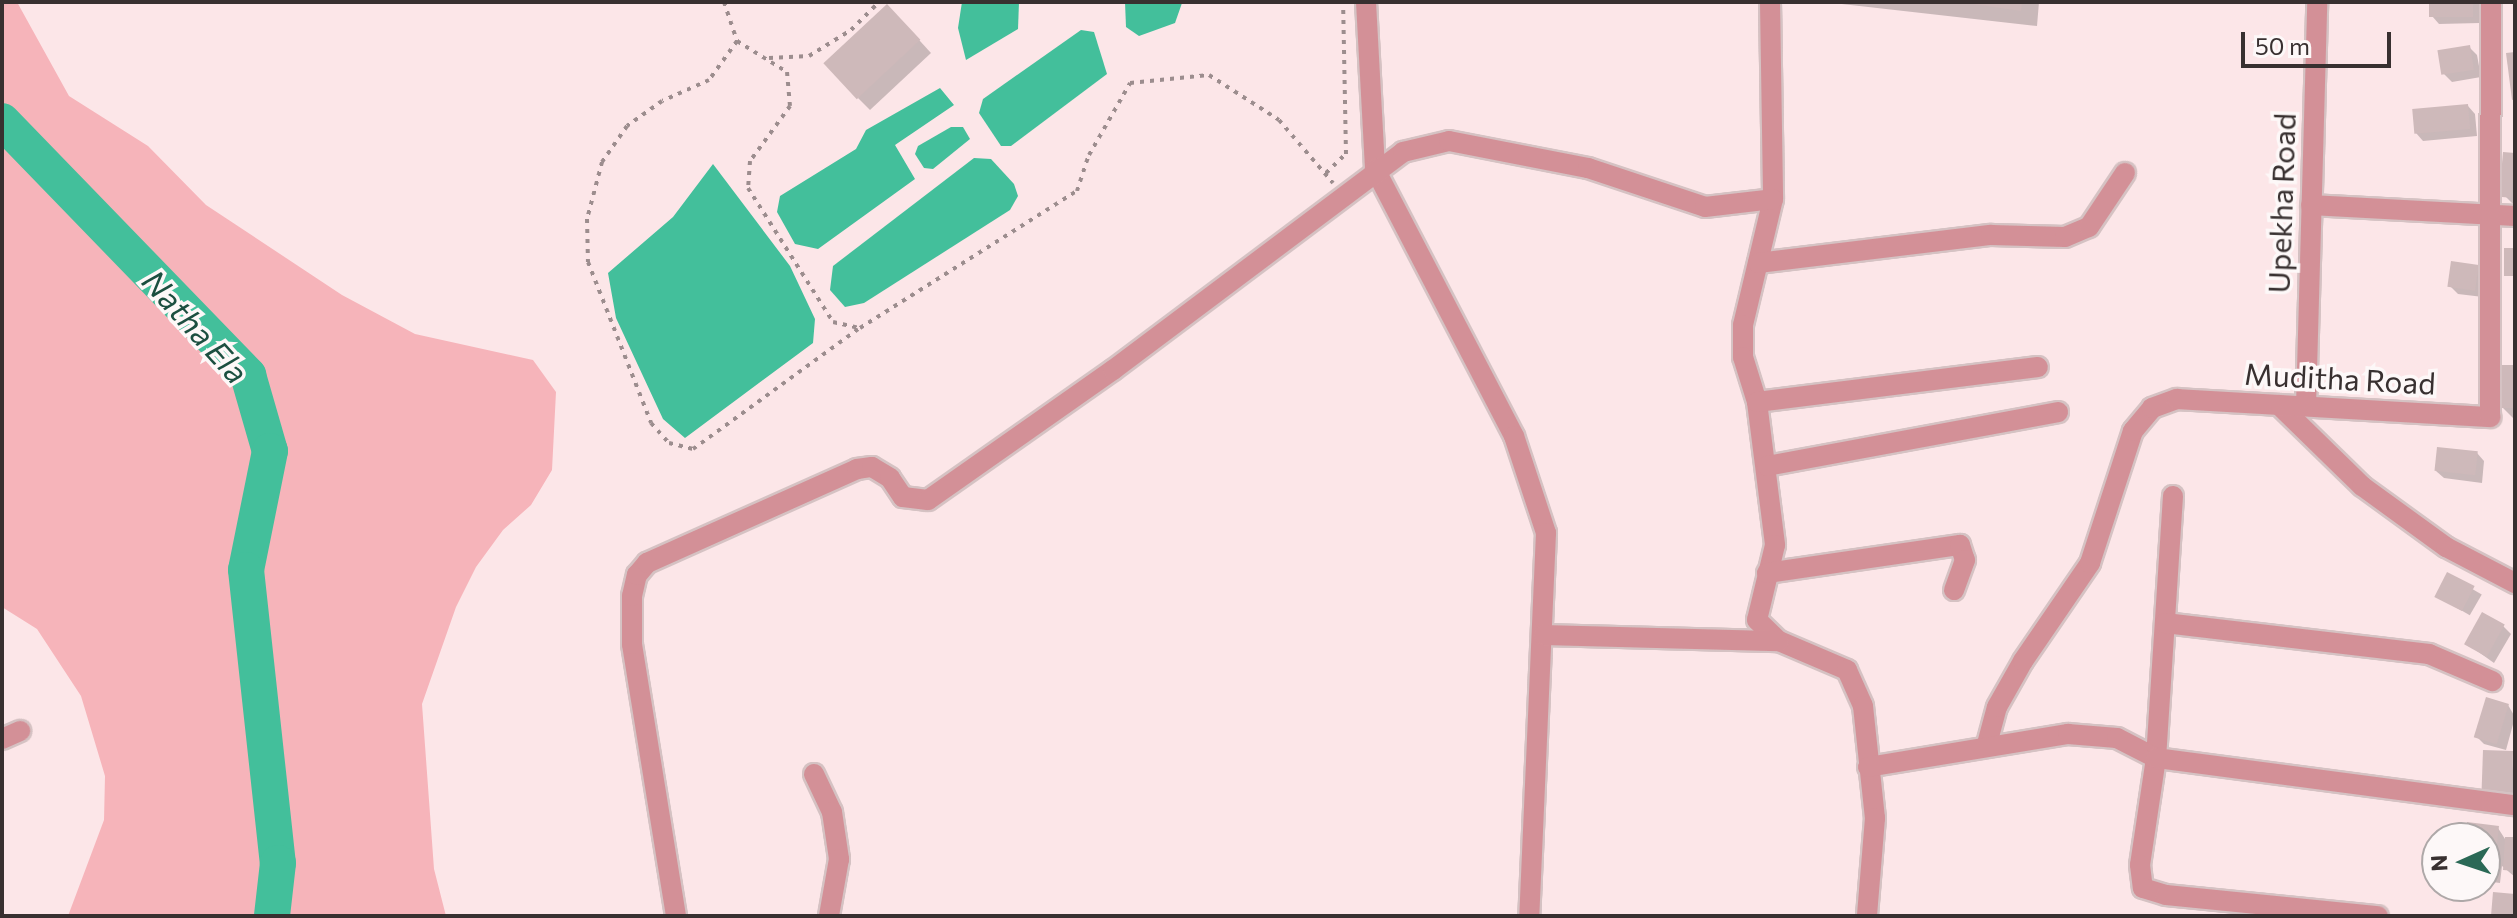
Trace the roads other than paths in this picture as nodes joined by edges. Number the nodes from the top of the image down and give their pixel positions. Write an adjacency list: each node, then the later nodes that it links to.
1 (1366, 2): 5 (street)
2 (1770, 2): 7 (street)
3 (2317, 2): 8 (street, Upekha Road)
4 (2491, 2): 9 (street, Muditha Road)
5 (1375, 169): 7 (street); 23 (street); 31 (street)
6 (2125, 173): 11 (street)
7 (1773, 199): 11 (street)
8 (2311, 205): 9 (street); 15 (street, Upekha Road)
9 (2488, 215): 10 (street); 15 (street, Muditha Road)
10 (2515, 216)
11 (1758, 263): 13 (street)
12 (2038, 367): 13 (street)
13 (1757, 402): 17 (street)
14 (2279, 405): 15 (street, Muditha Road); 20 (street); 26 (street, Muditha Road)
15 (2306, 406)
16 (2058, 412): 17 (street)
17 (1767, 466): 19 (street)
18 (2173, 496): 22 (street)
19 (1767, 573): 21 (street); 24 (street)
20 (2515, 583)
21 (1954, 590)
22 (2165, 623): 25 (street); 27 (street)
23 (1544, 635): 24 (street); 33 (street)
24 (1779, 641): 28 (street)
25 (2492, 681)
26 (1987, 744): 27 (street); 28 (street)
27 (2156, 758): 30 (street); 35 (street)
28 (1868, 767): 34 (street)
29 (814, 774): 32 (street)
30 (2515, 805)
31 (676, 916)
32 (829, 916)
33 (1529, 916)
34 (1867, 916)
35 (2378, 916)

